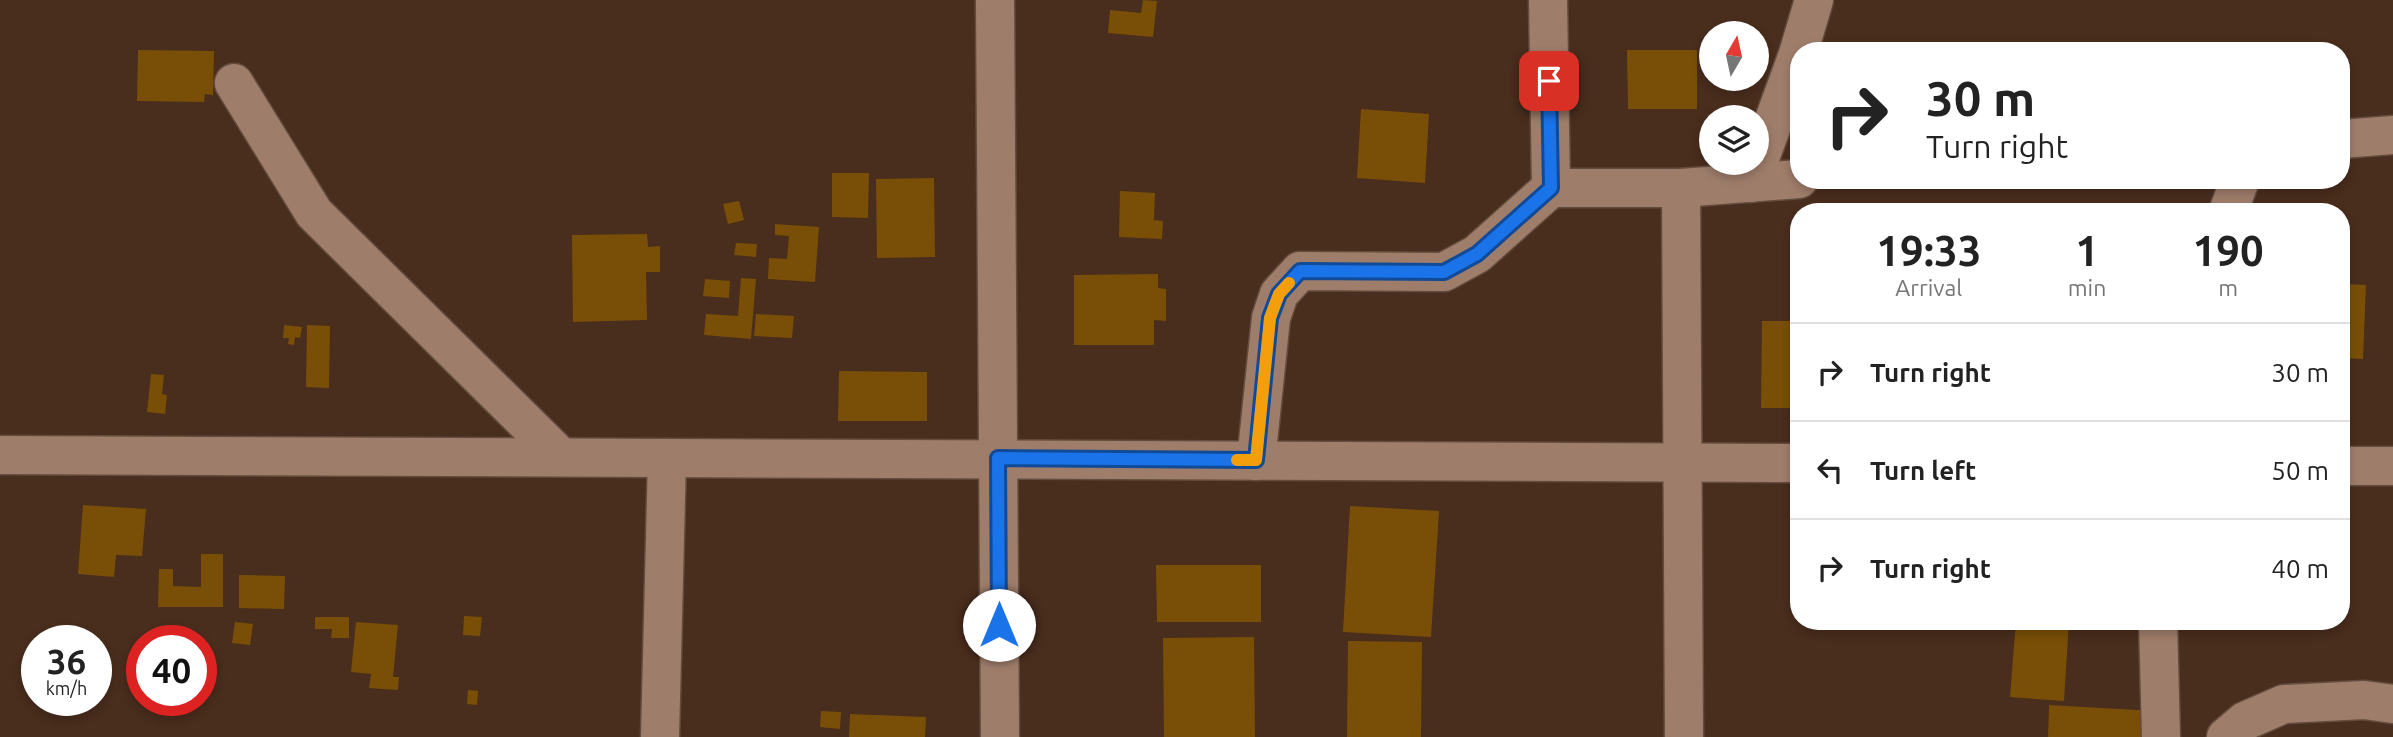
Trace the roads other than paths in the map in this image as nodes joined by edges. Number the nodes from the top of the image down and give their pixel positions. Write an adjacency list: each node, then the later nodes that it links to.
1 (995, 0): 16 (street)
2 (1548, 0): 11 (street)
3 (1814, 0): 4 (street)
4 (1802, 42)
5 (1790, 76): 10 (street)
6 (234, 83): 14 (street)
7 (2393, 135): 8 (street)
8 (2350, 138)
9 (1790, 180): 10 (street)
10 (1751, 183): 12 (street)
11 (1551, 188): 12 (street); 17 (street)
12 (1681, 188): 18 (street)
13 (0, 455): 14 (street)
14 (561, 457): 15 (street)
15 (667, 458): 16 (street); 24 (street)
16 (998, 458): 17 (street); 25 (street)
17 (1256, 460): 18 (street)
18 (1683, 462): 19 (street); 26 (street)
19 (1790, 463)
20 (2350, 466): 21 (street)
21 (2393, 466)
22 (2158, 630): 27 (street)
23 (2393, 704): 28 (street)
24 (660, 737)
25 (1000, 737)
26 (1684, 737)
27 (2161, 737)
28 (2226, 737)

